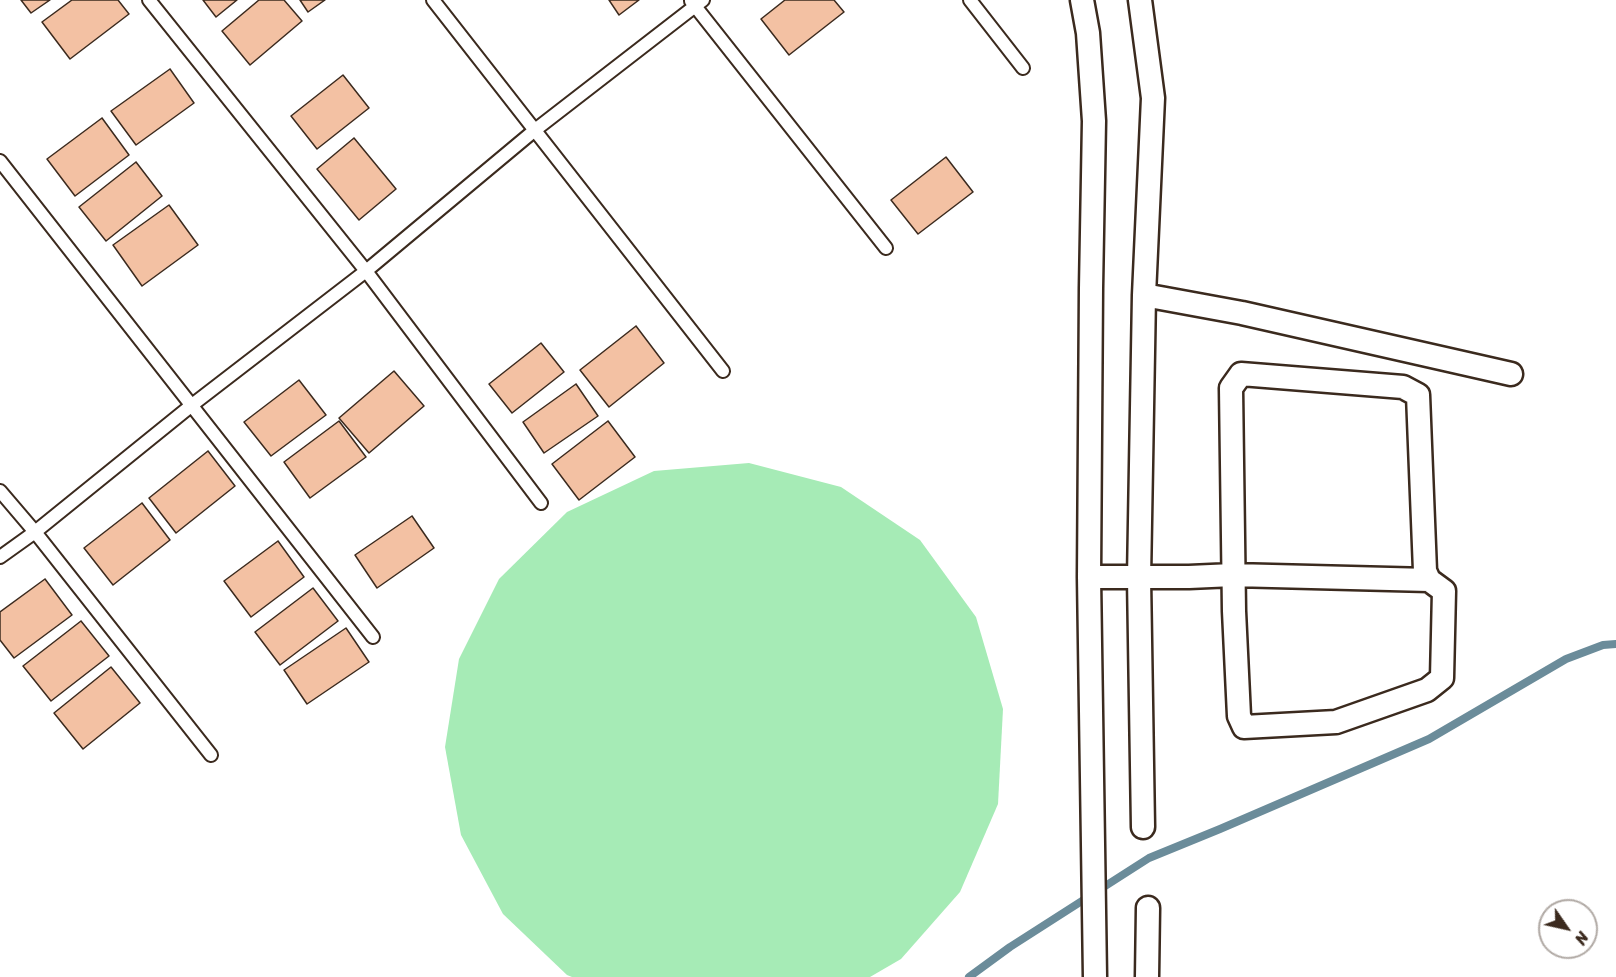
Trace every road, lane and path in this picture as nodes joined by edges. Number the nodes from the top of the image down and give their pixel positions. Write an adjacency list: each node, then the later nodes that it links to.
1 (148, 0): 11 (lane)
2 (433, 0): 8 (lane)
3 (970, 0): 7 (lane)
4 (1082, 0): 21 (street)
5 (1140, 0): 12 (street)
6 (696, 2): 8 (lane); 10 (lane)
7 (1023, 68)
8 (535, 130): 11 (lane); 13 (lane)
9 (0, 161): 15 (lane)
10 (886, 248)
11 (366, 270): 15 (lane); 17 (lane)
12 (1144, 295): 14 (street); 22 (street)
13 (723, 372)
14 (1511, 374)
15 (192, 405): 18 (lane); 24 (lane)
16 (0, 491): 18 (lane)
17 (541, 504)
18 (34, 532): 19 (lane); 25 (lane)
19 (0, 557)
20 (1233, 575): 22 (street); 23 (street); 23 (street); 23 (street)
21 (1089, 578): 22 (street); 28 (street)
22 (1139, 578): 26 (street)
23 (1429, 580)
24 (374, 637)
25 (211, 755)
26 (1143, 827)
27 (1148, 908): 29 (street)
28 (1095, 977)
29 (1147, 977)

